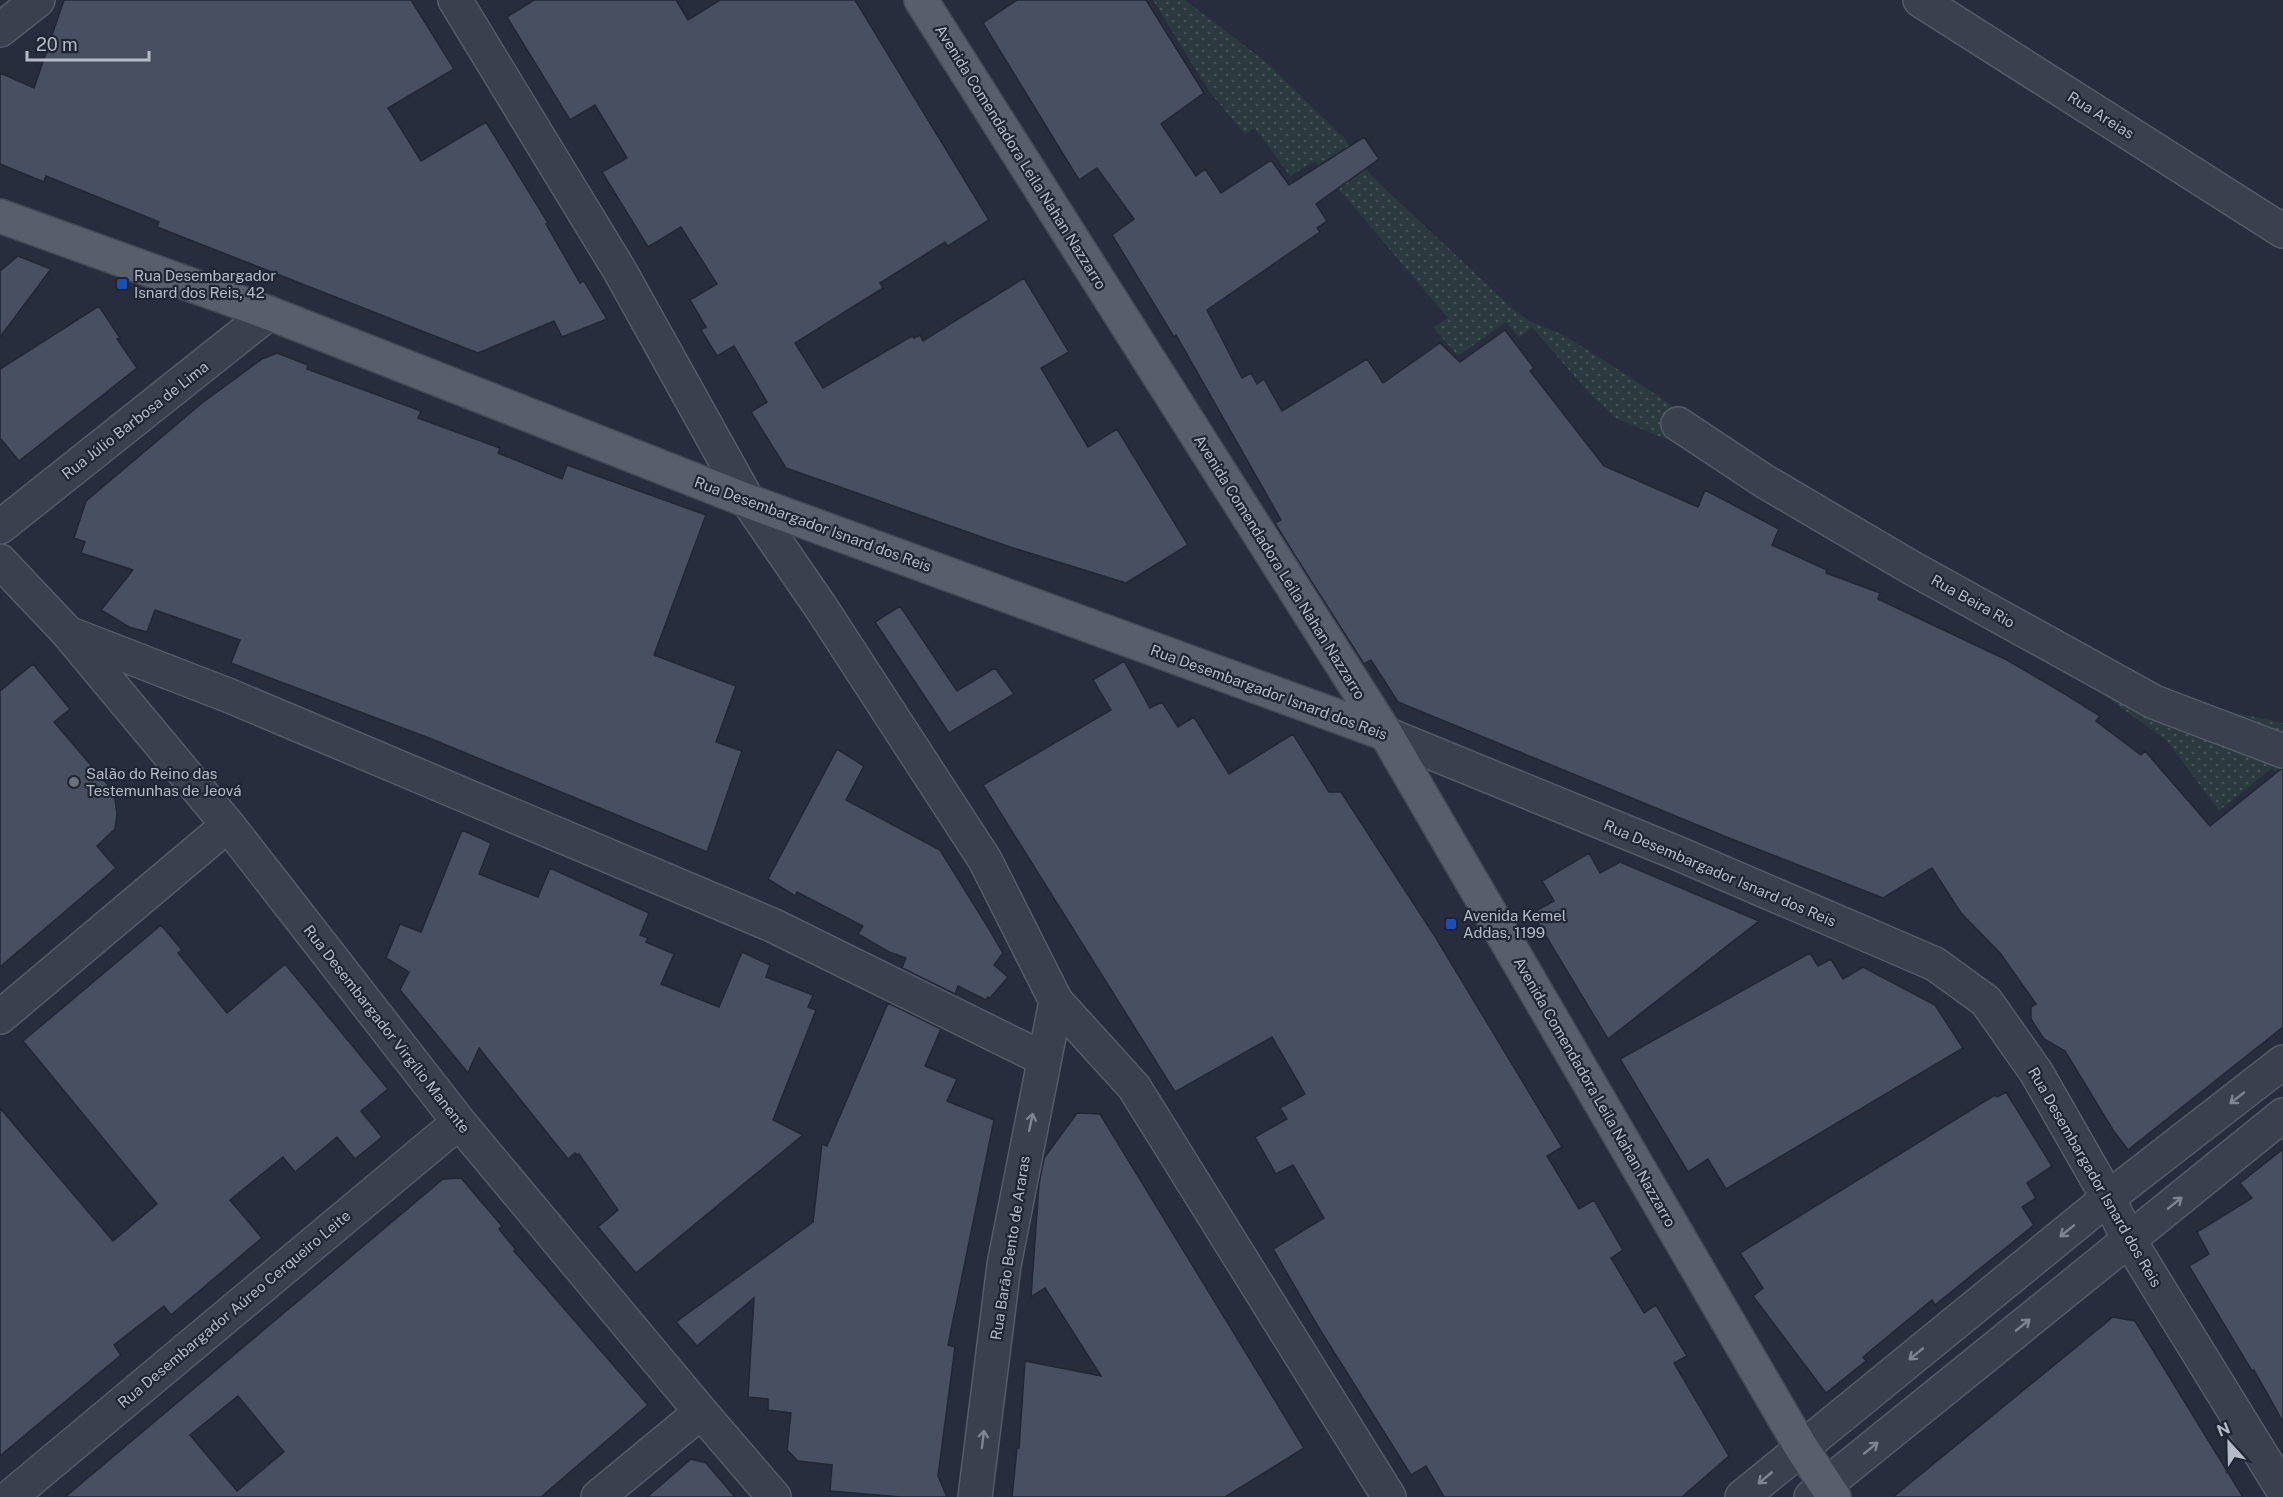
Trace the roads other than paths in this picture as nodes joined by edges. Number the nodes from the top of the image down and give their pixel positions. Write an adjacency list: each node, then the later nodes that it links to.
1 (455, 0): 8 (street)
2 (921, 0): 12 (main road, Avenida Comendadora Leila Nahan Nazzarro)
3 (1920, 0): 5 (street, Rua Areias)
4 (0, 216): 6 (main road, Rua Desembargador Isnard dos Reis)
5 (2283, 231)
6 (269, 314): 8 (main road, Rua Desembargador Isnard dos Reis); 9 (street, Rua Júlio Barbosa de Lima)
7 (1678, 424): 13 (street, Rua Beira Rio)
8 (748, 501): 12 (main road, Rua Desembargador Isnard dos Reis); 15 (street)
9 (0, 527)
10 (0, 561): 11 (street, Rua Desembargador Virgílio Manente)
11 (68, 633): 14 (street, Rua Desembargador Virgílio Manente); 17 (street)
12 (1386, 734): 21 (street, Rua Desembargador Isnard dos Reis); 24 (main road, Avenida Comendadora Leila Nahan Nazzarro)
13 (2283, 751)
14 (228, 825): 16 (street); 20 (street, Rua Desembargador Virgílio Manente)
15 (1056, 1001): 17 (street, Rua Barão Bento de Araras); 31 (street)
16 (0, 1017)
17 (1044, 1059): 30 (street, Rua Barão Bento de Araras, one-way to 17)
18 (2283, 1062): 21 (street, one-way to 21)
19 (2283, 1115): 22 (street, one-way to 19)
20 (459, 1122): 23 (street, Rua Desembargador Virgílio Manente); 27 (street, Rua Desembargador Aúreo Cerqueiro Leite)
21 (2108, 1198): 22 (street, Rua Desembargador Isnard dos Reis); 24 (street, one-way to 24)
22 (2128, 1240): 25 (street, Rua Desembargador Isnard dos Reis); 26 (street, one-way to 22)
23 (700, 1412): 28 (street); 29 (street, Rua Desembargador Virgílio Manente)
24 (1801, 1447): 26 (main road, Avenida Comendadora Leila Nahan Nazzarro); 32 (street, one-way to 32)
25 (2283, 1490)
26 (1824, 1493)
27 (10, 1497)
28 (598, 1497)
29 (774, 1497)
30 (975, 1497)
31 (1389, 1497)
32 (1742, 1497)

